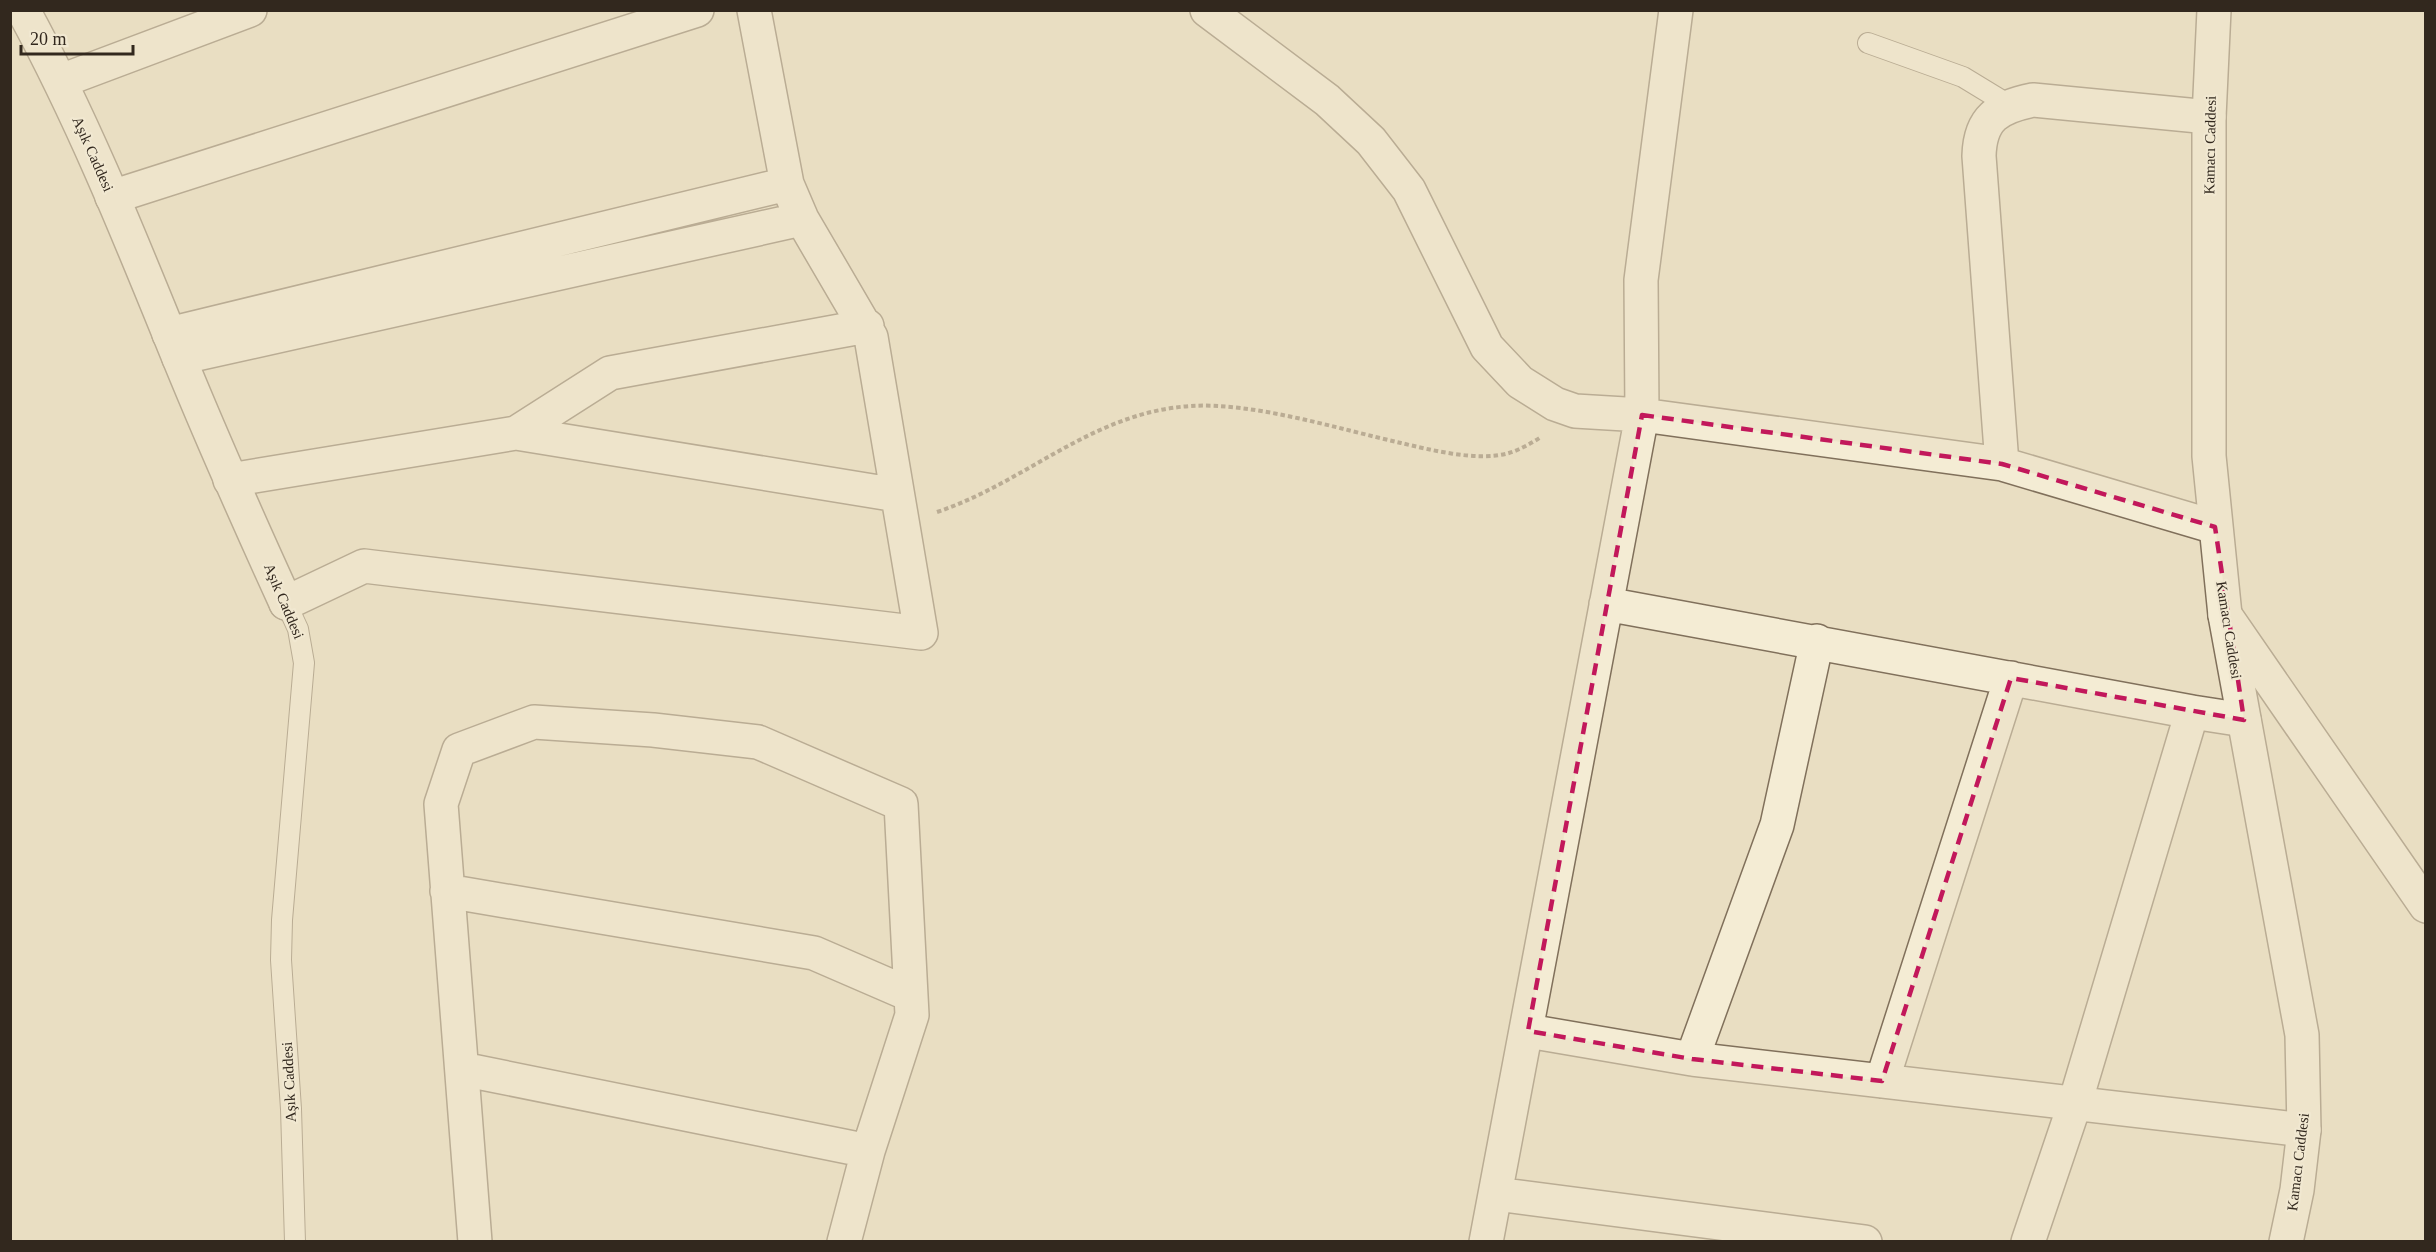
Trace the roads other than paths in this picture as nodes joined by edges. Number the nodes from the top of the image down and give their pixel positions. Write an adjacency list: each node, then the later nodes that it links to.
1 (23, 10): 9 (street, Aşık Caddesi)
2 (250, 10): 9 (street)
3 (697, 10): 13 (street)
4 (754, 10): 12 (street)
5 (1208, 10): 17 (street)
6 (1676, 10): 17 (street)
7 (2214, 10): 11 (street, Kamacı Caddesi)
8 (1868, 43): 10 (lane)
9 (61, 81): 13 (street, Aşık Caddesi)
10 (2009, 105): 11 (street); 19 (street)
11 (2210, 117): 22 (street, Kamacı Caddesi)
12 (787, 184): 14 (street); 16 (street)
13 (112, 197): 16 (street, Aşık Caddesi)
14 (802, 219): 15 (street); 16 (street)
15 (867, 326): 18 (street); 21 (street)
16 (174, 346): 20 (street, Aşık Caddesi)
17 (1642, 415): 19 (street); 24 (street)
18 (516, 433): 20 (street); 21 (street)
19 (2002, 464): 22 (street)
20 (230, 480): 23 (street, Aşık Caddesi)
21 (900, 509): 23 (street)
22 (2215, 527): 25 (street, Kamacı Caddesi)
23 (286, 603): 41 (lane, Aşık Caddesi)
24 (1606, 604): 26 (street); 33 (street)
25 (2225, 615): 29 (street, Kamacı Caddesi); 31 (street)
26 (1817, 641): 27 (street); 34 (street)
27 (2011, 678): 28 (street); 36 (street)
28 (2192, 712): 29 (street); 37 (street)
29 (2244, 720): 38 (street, Kamacı Caddesi)
30 (447, 891): 32 (street); 32 (street); 35 (street)
31 (2426, 906)
32 (911, 995): 39 (street)
33 (1528, 1031): 34 (street); 40 (street)
34 (1692, 1059): 36 (street)
35 (462, 1069): 39 (street); 42 (street)
36 (1882, 1081): 37 (street)
37 (2075, 1103): 38 (street); 46 (street)
38 (2304, 1130): 47 (street, Kamacı Caddesi)
39 (868, 1151): 43 (street)
40 (1496, 1194): 44 (street); 45 (street)
41 (295, 1242)
42 (476, 1242)
43 (844, 1242)
44 (1486, 1242)
45 (1865, 1242)
46 (2028, 1242)
47 (2286, 1242)

